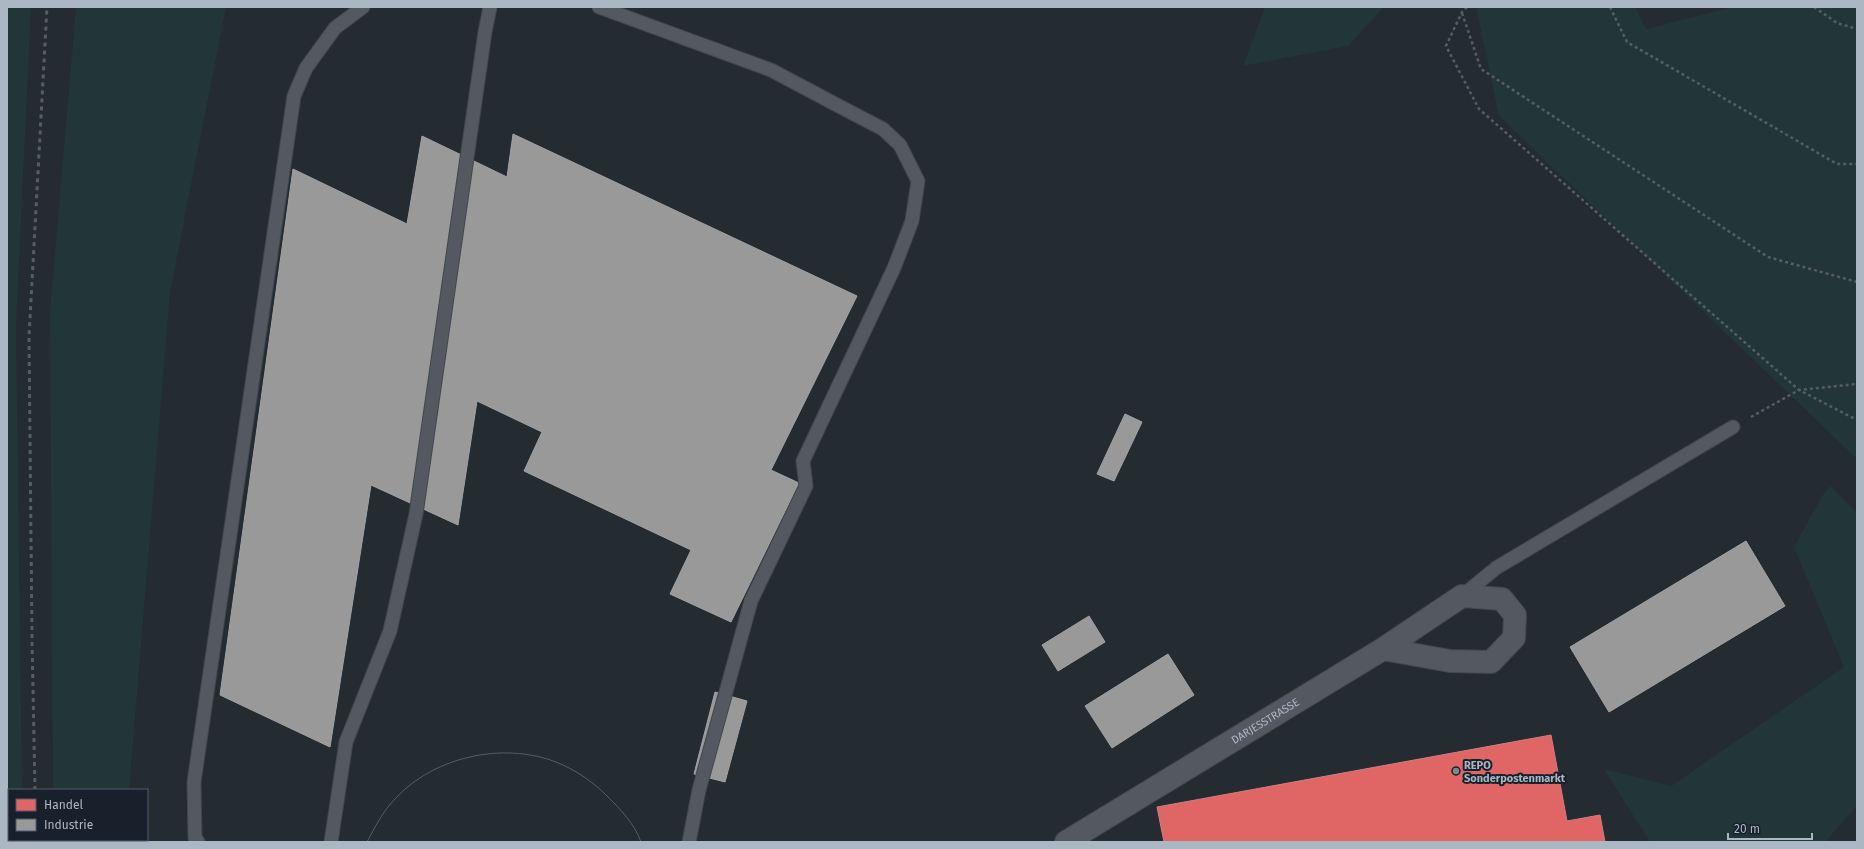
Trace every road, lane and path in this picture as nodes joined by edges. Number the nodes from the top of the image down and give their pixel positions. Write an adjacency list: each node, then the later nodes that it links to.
1 (363, 7): 17 (lane)
2 (490, 7): 18 (lane)
3 (599, 7): 19 (lane)
4 (1467, 7): 7 (path)
5 (1610, 7): 9 (path)
6 (1814, 7): 8 (path)
7 (1462, 12): 10 (path); 12 (path)
8 (1857, 29)
9 (1857, 164)
10 (1857, 282)
11 (1857, 384): 12 (path)
12 (1799, 390): 13 (path); 14 (path)
13 (1857, 420)
14 (1733, 427): 15 (lane)
15 (1462, 596): 16 (street, DARJESSTRASSE); 16 (street)
16 (1383, 649): 20 (street, DARJESSTRASSE)
17 (198, 842)
18 (331, 842)
19 (689, 842)
20 (1066, 842)

